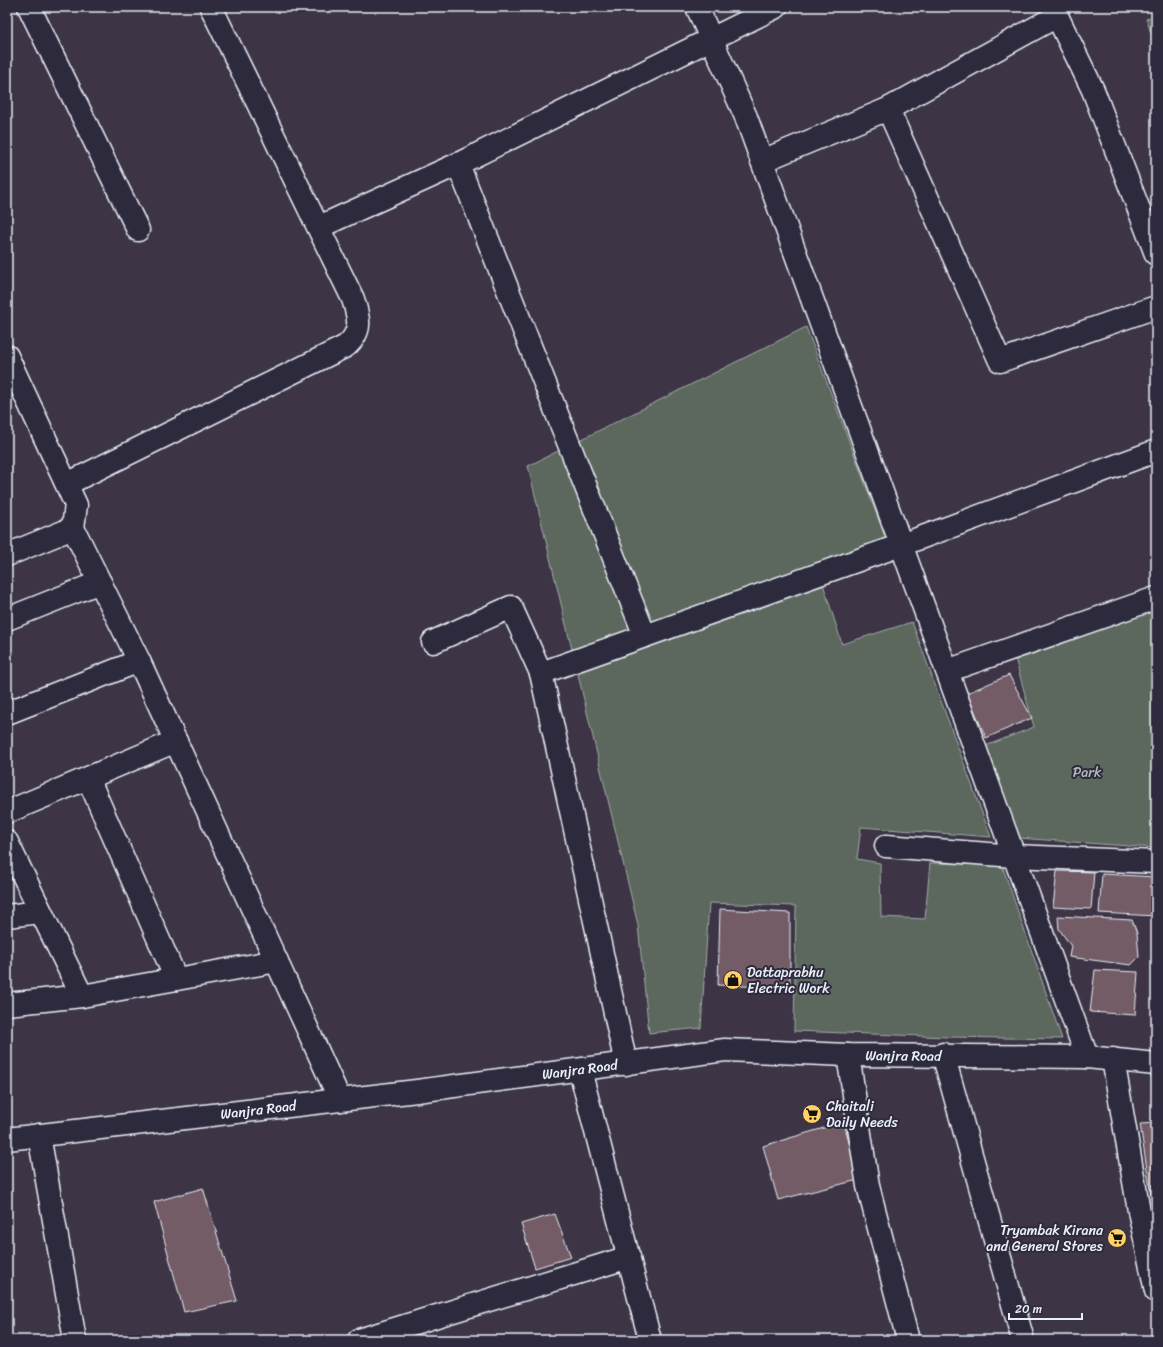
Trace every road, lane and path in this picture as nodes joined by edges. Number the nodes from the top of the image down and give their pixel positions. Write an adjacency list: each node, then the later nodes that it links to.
1 (29, 7): 11 (street)
2 (211, 7): 10 (street)
3 (697, 7): 6 (street)
4 (776, 7): 6 (street)
5 (1056, 12): 7 (street); 12 (street)
6 (711, 39): 8 (street); 9 (street)
7 (888, 109): 8 (street); 13 (street)
8 (762, 161): 18 (street)
9 (458, 164): 10 (street); 23 (street)
10 (319, 228): 16 (street)
11 (138, 230)
12 (1156, 254)
13 (1156, 307)
14 (7, 356): 16 (street)
15 (1156, 451): 18 (street)
16 (67, 484): 17 (street)
17 (73, 528): 19 (street); 20 (street)
18 (901, 545): 23 (street); 26 (street)
19 (7, 555)
20 (100, 582): 22 (street); 25 (street)
21 (1156, 598): 26 (street)
22 (7, 619)
23 (644, 636): 27 (street)
24 (433, 642): 27 (street)
25 (140, 660): 28 (street); 29 (street)
26 (947, 671): 34 (street)
27 (541, 673): 46 (street)
28 (7, 713)
29 (176, 741): 30 (street); 38 (street)
30 (88, 778): 31 (street); 39 (street)
31 (7, 812)
32 (7, 842): 36 (street)
33 (886, 846): 34 (street)
34 (1014, 856): 35 (street); 44 (street)
35 (1156, 862)
36 (40, 912): 37 (street); 40 (street)
37 (7, 916)
38 (277, 961): 39 (street); 49 (street)
39 (176, 979): 40 (street)
40 (82, 996): 41 (street)
41 (7, 1004)
42 (943, 1054): 43 (street, Wanjra Road); 44 (street, Wanjra Road); 58 (street)
43 (848, 1055): 46 (street, Wanjra Road); 57 (street)
44 (1086, 1057): 45 (street, Wanjra Road)
45 (1113, 1059): 47 (street, Wanjra Road); 53 (street)
46 (626, 1064): 48 (street, Wanjra Road)
47 (1156, 1064)
48 (580, 1070): 49 (street, Wanjra Road); 52 (street)
49 (340, 1100): 50 (street, Wanjra Road)
50 (40, 1135): 51 (street, Wanjra Road); 54 (street)
51 (7, 1139)
52 (629, 1257): 55 (street); 56 (street)
53 (1156, 1291)
54 (75, 1340)
55 (359, 1340)
56 (650, 1340)
57 (908, 1340)
58 (1023, 1340)

